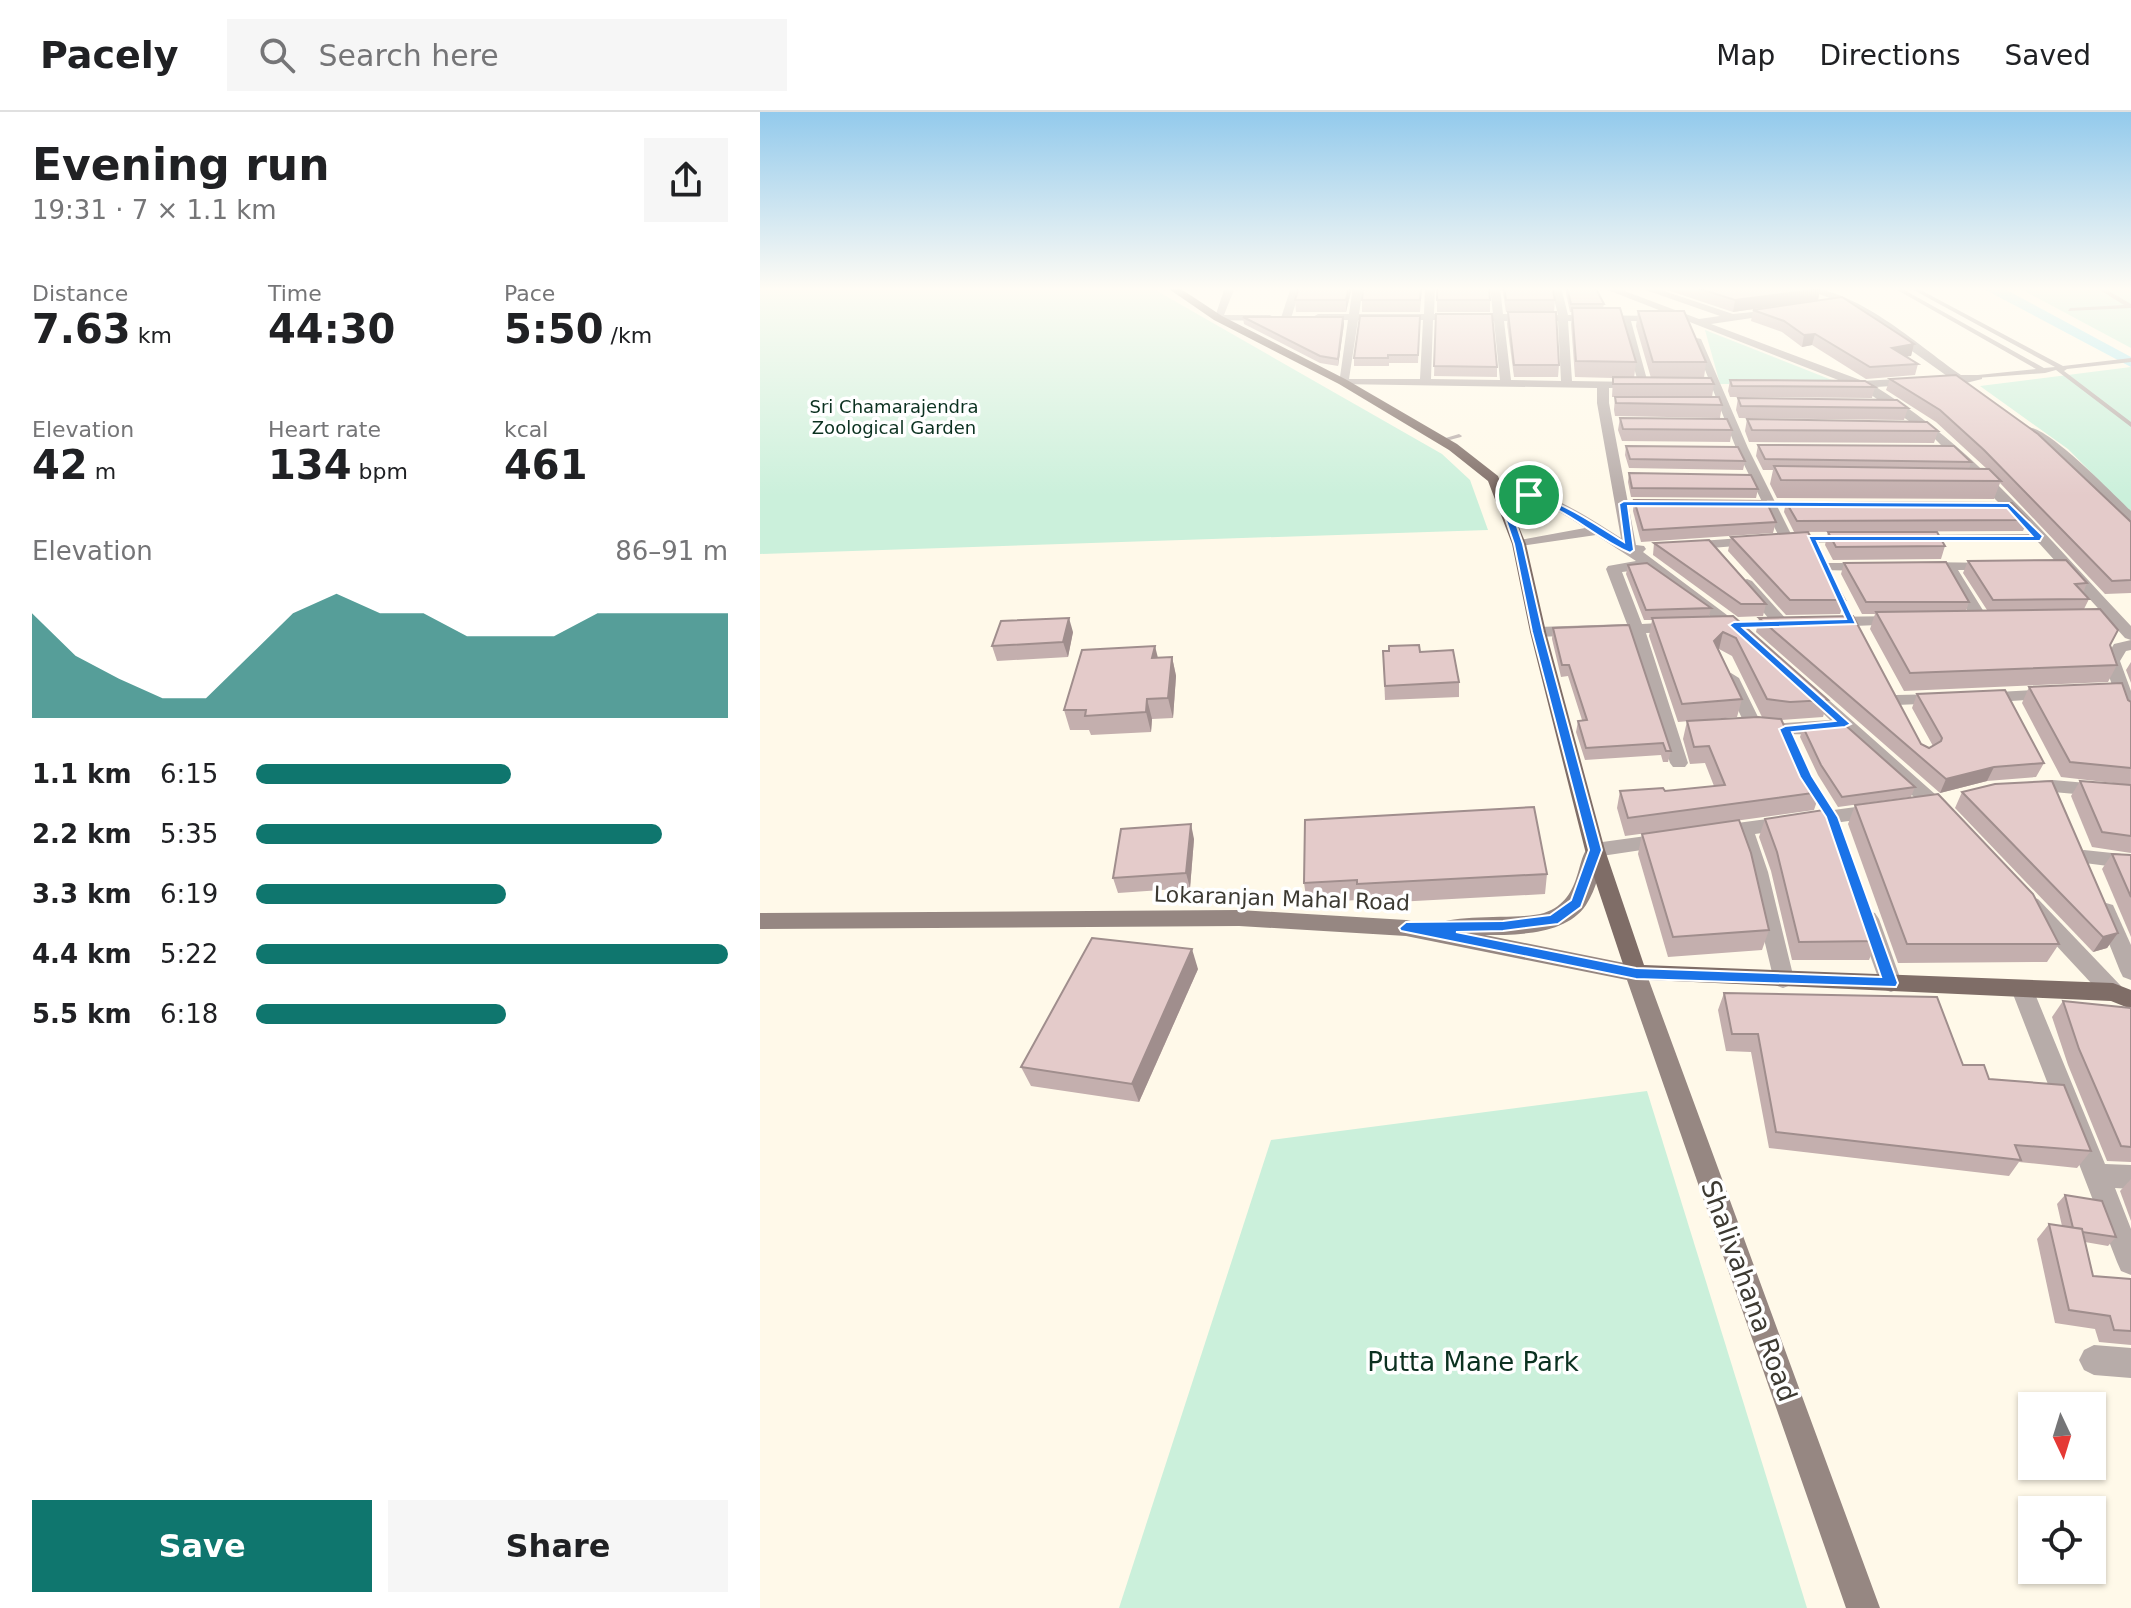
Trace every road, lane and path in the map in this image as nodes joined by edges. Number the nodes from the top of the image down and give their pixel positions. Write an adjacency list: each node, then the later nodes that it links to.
1 (1294, 357): 16 (main road)
2 (1347, 357): 16 (street)
3 (1427, 357): 17 (street)
4 (1503, 357): 18 (street)
5 (1565, 357): 20 (street)
6 (1637, 357): 22 (street)
7 (1706, 357): 25 (street)
8 (1789, 357): 28 (street)
9 (1928, 357): 15 (street)
10 (2020, 357): 14 (lane)
11 (2039, 357): 13 (lane)
12 (2131, 360): 13 (lane)
13 (2061, 369): 14 (lane); 40 (lane)
14 (2045, 371): 19 (lane)
15 (1959, 379): 19 (street); 28 (street)
16 (1343, 382): 17 (street); 46 (main road)
17 (1425, 383): 18 (street)
18 (1506, 383): 20 (street)
19 (1975, 383)
20 (1567, 385): 21 (street)
21 (1603, 385): 22 (street); 29 (street)
22 (1645, 385): 23 (street)
23 (1659, 385)
24 (1702, 386): 25 (street)
25 (1717, 386): 26 (street); 32 (street)
26 (1732, 386)
27 (1821, 386): 28 (street)
28 (1865, 386): 35 (street)
29 (1603, 403): 30 (street); 36 (street)
30 (1618, 403)
31 (1710, 404): 32 (street)
32 (1725, 404): 33 (street); 41 (street)
33 (1741, 404)
34 (1869, 405): 35 (street)
35 (1901, 405): 44 (street)
36 (1608, 423): 37 (street); 52 (street)
37 (1624, 424)
38 (2021, 424): 60 (street)
39 (1717, 425): 41 (street)
40 (2131, 425)
41 (1733, 426): 42 (street); 48 (street)
42 (1748, 426)
43 (1899, 427): 44 (street)
44 (1930, 427): 51 (street)
45 (1459, 436): 46 (lane)
46 (1442, 440): 59 (main road)
47 (1727, 448): 48 (street)
48 (1742, 448): 49 (street); 55 (street)
49 (1757, 448)
50 (1940, 450): 51 (street)
51 (1955, 450): 58 (street)
52 (1616, 475): 53 (street); 68 (street)
53 (1632, 475)
54 (1742, 478): 55 (street)
55 (1758, 478): 56 (street); 66 (street)
56 (1773, 478)
57 (1969, 480): 58 (street)
58 (1984, 480): 63 (street)
59 (1501, 494): 61 (street); 67 (main road)
60 (2131, 519)
61 (1598, 530): 67 (street); 68 (street)
62 (1811, 538): 64 (street); 66 (street); 71 (street)
63 (2040, 538): 65 (street); 73 (street)
64 (1871, 539)
65 (1901, 539)
66 (1787, 540): 70 (street)
67 (1519, 544): 79 (main road)
68 (1630, 550): 69 (street)
69 (1659, 553): 70 (street); 77 (street); 78 (street)
70 (1721, 555): 77 (street)
71 (1948, 566): 72 (street); 75 (street)
72 (2007, 566)
73 (2123, 618): 74 (street); 80 (street)
74 (2085, 619)
75 (1981, 620)
76 (1910, 621): 77 (street)
77 (1773, 624): 78 (street); 81 (street)
78 (1636, 628): 79 (street); 89 (street)
79 (1538, 632): 96 (main road)
80 (2131, 635)
81 (1756, 645)
82 (2131, 645): 87 (street)
83 (1721, 657): 88 (street)
84 (1790, 674): 88 (street)
85 (2064, 694): 86 (street)
86 (1896, 700)
87 (2131, 715)
88 (1845, 724): 93 (street)
89 (1679, 763)
90 (2013, 789): 91 (street)
91 (2131, 793)
92 (1961, 797): 93 (street)
93 (1935, 803): 94 (street); 95 (street)
94 (1956, 826)
95 (1743, 829): 96 (street); 105 (street)
96 (1595, 850): 101 (main road); 104 (main road)
97 (2131, 862): 102 (street)
98 (2019, 892): 108 (street)
99 (1861, 900): 106 (street)
100 (760, 921): 101 (main road, Lokaranjan Mahal Road)
101 (1406, 928): 104 (main road, Lokaranjan Mahal Road)
102 (2125, 942): 103 (street)
103 (2131, 971)
104 (1636, 973): 105 (main road, Lokaranjan Mahal Road); 114 (main road, Shalivahana Road)
105 (1783, 979): 106 (main road, Lokaranjan Mahal Road)
106 (1891, 983): 107 (main road, Lokaranjan Mahal Road)
107 (2022, 989): 108 (main road, Lokaranjan Mahal Road); 109 (street)
108 (2122, 996)
109 (2097, 1176): 110 (street); 111 (street)
110 (2131, 1177)
111 (2130, 1255)
112 (2094, 1360): 113 (street)
113 (2131, 1363)
114 (1863, 1608)

